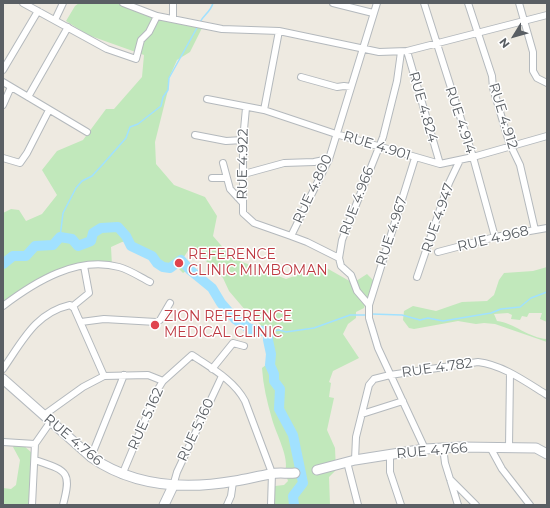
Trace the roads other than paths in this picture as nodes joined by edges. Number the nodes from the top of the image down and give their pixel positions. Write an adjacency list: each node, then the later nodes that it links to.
1 (23, 3): 10 (street)
2 (63, 3): 15 (street)
3 (122, 3): 13 (street)
4 (173, 3): 14 (street)
5 (333, 3): 11 (street)
6 (377, 3): 11 (street, RUE 4.800)
7 (424, 3): 20 (street, RUE 4.914)
8 (468, 3): 19 (street, RUE 4.912)
9 (519, 3): 16 (street)
10 (38, 11): 15 (street); 23 (street)
11 (373, 13): 21 (street, RUE 4.800)
12 (547, 15): 16 (street)
13 (157, 16): 14 (street); 17 (street)
14 (173, 18): 18 (street)
15 (55, 20): 17 (street)
16 (525, 21): 19 (street); 26 (street)
17 (68, 27): 29 (street)
18 (278, 31): 21 (street); 34 (street)
19 (477, 33): 20 (street); 41 (street, RUE 4.912)
20 (437, 42): 22 (street); 42 (street, RUE 4.914)
21 (362, 48): 22 (street); 28 (street, RUE 4.800)
22 (404, 51): 40 (street, RUE 4.966); 48 (street, RUE 4.824)
23 (3, 70)
24 (300, 77): 28 (street)
25 (3, 82): 27 (street)
26 (547, 83)
27 (12, 87): 29 (street); 31 (street)
28 (351, 87): 36 (street, RUE 4.800)
29 (28, 97): 33 (street)
30 (207, 100): 32 (street, RUE 4.901)
31 (3, 106)
32 (246, 108): 34 (street, RUE 4.901); 39 (street, RUE 4.922)
33 (49, 110): 35 (street); 44 (street)
34 (264, 110): 36 (street, RUE 4.901)
35 (87, 132)
36 (336, 134): 40 (street, RUE 4.901); 45 (street, RUE 4.800)
37 (195, 135): 39 (street)
38 (547, 136): 41 (street, RUE 4.901)
39 (243, 140): 49 (street, RUE 4.922)
40 (378, 145): 43 (street, RUE 4.901); 58 (street, RUE 4.966)
41 (510, 146): 42 (street, RUE 4.901); 54 (street, RUE 4.912)
42 (473, 157): 46 (street, RUE 4.901); 56 (street, RUE 4.914)
43 (415, 158): 48 (street, RUE 4.901); 65 (street, RUE 4.967)
44 (3, 159)
45 (329, 159): 49 (street); 55 (street, RUE 4.800)
46 (460, 160): 48 (street, RUE 4.901); 60 (street, RUE 4.947)
47 (223, 163): 51 (street)
48 (440, 164)
49 (244, 174): 52 (street, RUE 4.922)
50 (212, 178): 51 (street)
51 (226, 178): 52 (street)
52 (242, 202): 55 (street, RUE 4.922)
53 (547, 228): 54 (street, RUE 4.968)
54 (535, 230): 56 (street, RUE 4.968)
55 (291, 236): 58 (street, RUE 4.800)
56 (495, 237): 57 (street, RUE 4.968)
57 (438, 252)
58 (339, 258): 65 (street, RUE 4.800)
59 (84, 266): 61 (street); 63 (street); 64 (street)
60 (418, 277)
61 (150, 282)
62 (170, 303): 66 (street)
63 (3, 306)
64 (73, 306): 66 (street); 68 (street)
65 (369, 311): 71 (street, RUE 4.800)
66 (81, 322): 73 (street)
67 (244, 346): 69 (street)
68 (3, 369)
69 (212, 369): 74 (street, RUE 5.162); 76 (street, RUE 5.162)
70 (510, 373): 71 (street, RUE 4.782); 77 (street, RUE 4.782); 86 (street)
71 (390, 374): 78 (street, RUE 4.800); 79 (street, RUE 4.782)
72 (124, 375): 73 (street); 76 (street); 90 (street)
73 (104, 376): 80 (street)
74 (222, 376): 94 (street, RUE 5.162); 99 (street, RUE 5.160)
75 (3, 380): 80 (street, RUE 4.766)
76 (163, 381): 96 (street, RUE 5.162)
77 (547, 395)
78 (403, 401): 79 (street); 87 (street, RUE 4.800)
79 (362, 414): 92 (street)
80 (44, 415): 81 (street, RUE 4.766)
81 (51, 421): 83 (street); 90 (street, RUE 4.766)
82 (3, 442): 83 (street)
83 (35, 444): 91 (street)
84 (443, 447): 85 (street, RUE 4.766); 87 (street, RUE 4.766); 97 (street)
85 (490, 447): 86 (street, RUE 4.766); 109 (street)
86 (509, 447): 89 (street, RUE 4.766)
87 (425, 449): 88 (street, RUE 4.766)
88 (390, 454): 92 (street, RUE 4.766); 106 (street)
89 (547, 454)
90 (91, 457): 96 (street, RUE 4.766)
91 (35, 460): 100 (street); 101 (street)
92 (351, 461): 93 (street, RUE 4.766); 105 (street)
93 (317, 470)
94 (272, 473): 95 (street, RUE 4.766); 98 (street, RUE 4.766); 104 (street)
95 (295, 473)
96 (122, 475): 99 (street, RUE 4.766)
97 (450, 479): 107 (street); 108 (street)
98 (233, 482): 99 (street, RUE 4.766); 103 (street)
99 (173, 486): 102 (street)
100 (32, 505)
101 (63, 505)
102 (164, 505)
103 (227, 505)
104 (271, 505)
105 (358, 505)
106 (401, 505)
107 (458, 505)
108 (476, 505)
109 (530, 505)

